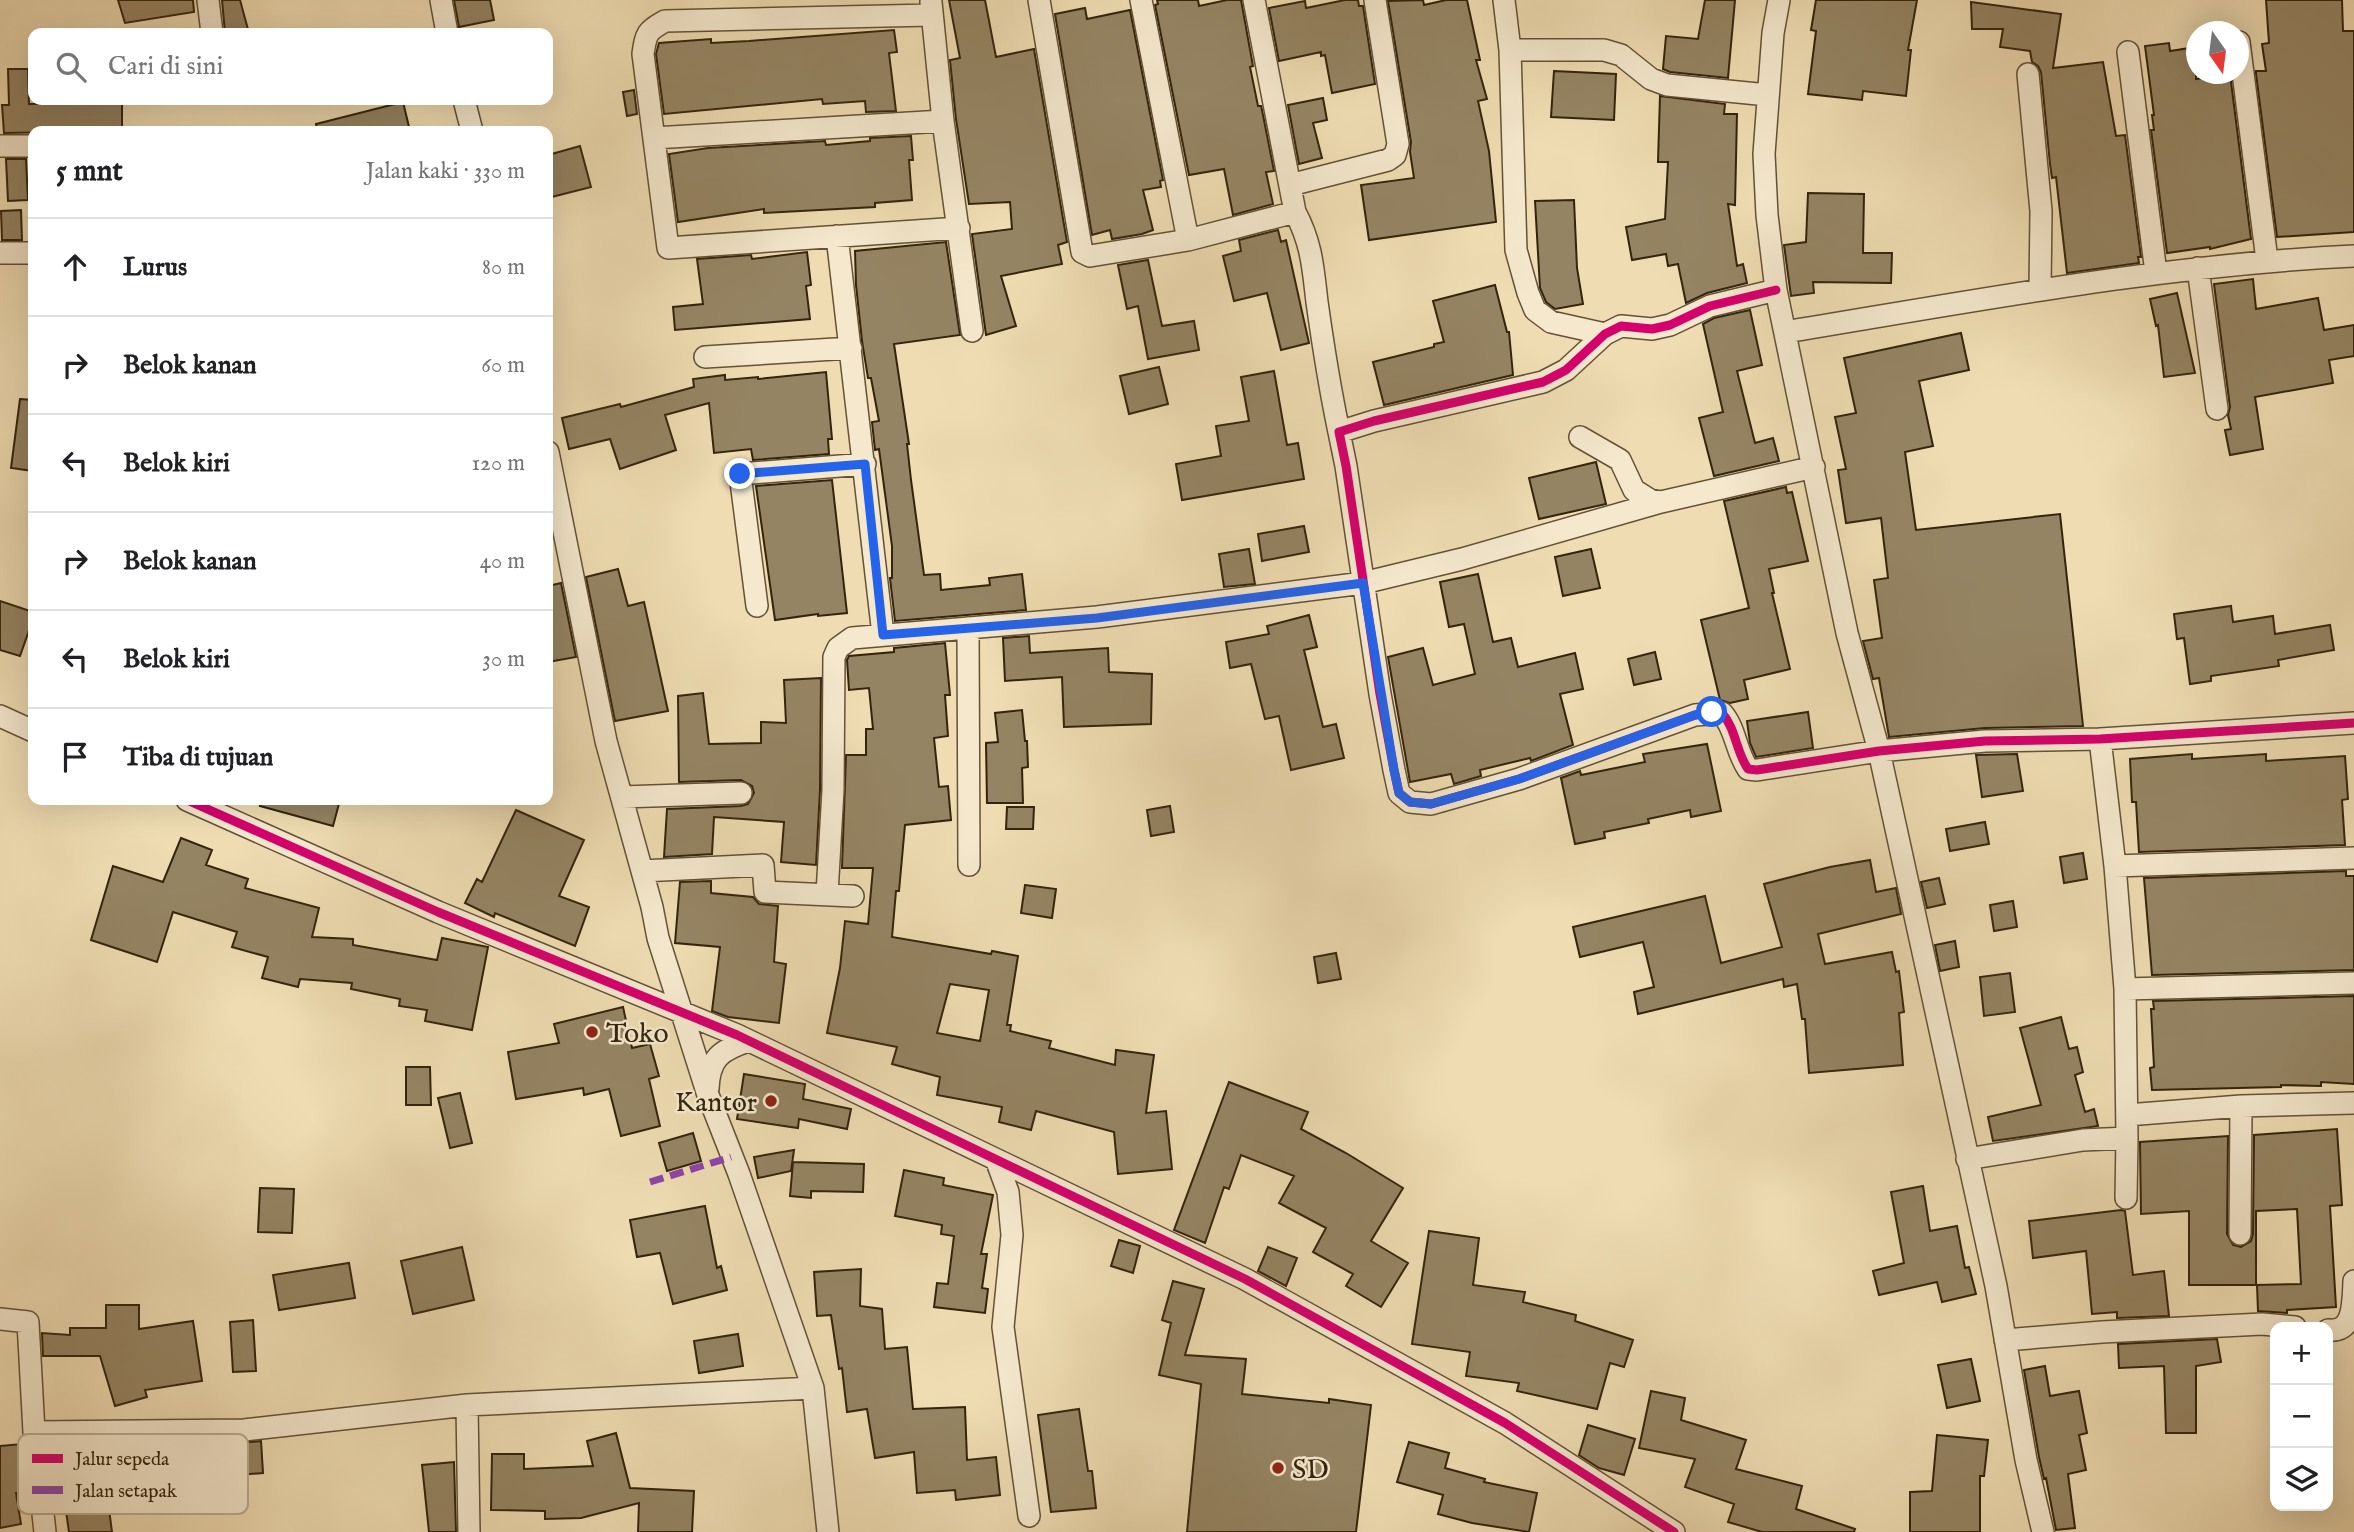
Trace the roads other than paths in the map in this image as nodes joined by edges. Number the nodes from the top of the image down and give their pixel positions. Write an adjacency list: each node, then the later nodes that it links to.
1 (208, 0): 10 (street)
2 (441, 0): 11 (street)
3 (1039, 0): 27 (street)
4 (1141, 0): 27 (street)
5 (1254, 0): 23 (street)
6 (1375, 0): 23 (street)
7 (1504, 0): 12 (street)
8 (1779, 0): 16 (street)
9 (931, 7): 18 (street); 20 (street)
10 (211, 28)
11 (446, 28)
12 (1510, 50): 16 (street); 38 (street)
13 (2128, 52): 33 (street)
14 (2028, 74): 35 (street)
15 (2244, 84): 31 (street)
16 (1768, 95): 34 (street)
17 (465, 105): 19 (street)
18 (943, 121): 20 (street); 25 (street)
19 (471, 126)
20 (654, 138): 26 (street)
21 (0, 145): 22 (street)
22 (28, 146)
23 (1290, 186): 24 (street)
24 (1296, 212): 27 (street); 42 (street)
25 (959, 228): 26 (street); 36 (street)
26 (837, 236): 39 (street)
27 (1188, 240)
28 (0, 253): 29 (street)
29 (28, 253)
30 (2354, 256): 31 (street)
31 (2267, 260): 32 (street)
32 (2198, 268): 33 (street); 41 (street)
33 (2156, 273): 35 (street)
34 (1776, 290): 37 (street); 38 (street)
35 (2040, 290): 37 (street)
36 (972, 331)
37 (1785, 332): 45 (street)
38 (1605, 334): 42 (street)
39 (851, 348): 40 (street); 44 (street)
40 (705, 357)
41 (2217, 409)
42 (1339, 432): 48 (street)
43 (1580, 437): 47 (street)
44 (865, 464): 49 (street); 51 (street)
45 (1814, 467): 47 (street); 56 (street)
46 (553, 477): 58 (street)
47 (1661, 502): 48 (street)
48 (1363, 583): 50 (street); 56 (street)
49 (757, 606)
50 (968, 628): 51 (street); 61 (street)
51 (883, 635): 64 (street)
52 (0, 716): 54 (street)
53 (2354, 723): 55 (street)
54 (28, 729)
55 (2100, 739): 56 (street); 62 (street)
56 (1879, 751): 75 (street)
57 (741, 793): 58 (street)
58 (622, 797): 63 (street)
59 (198, 805): 68 (street)
60 (2354, 858): 62 (street)
61 (969, 865)
62 (2115, 866): 67 (street)
63 (642, 871): 64 (street); 68 (street)
64 (827, 894): 65 (street)
65 (853, 897)
66 (2354, 983): 67 (street)
67 (2126, 989): 73 (street)
68 (681, 1012): 69 (street); 70 (street)
69 (748, 1041): 70 (street); 76 (street)
70 (708, 1095): 84 (street)
71 (2354, 1103): 72 (street)
72 (2241, 1105): 73 (street); 78 (street)
73 (2127, 1115): 74 (street)
74 (2127, 1138): 75 (street); 77 (street)
75 (1967, 1159): 83 (street)
76 (997, 1162): 88 (street); 92 (street)
77 (2126, 1198)
78 (2240, 1234)
79 (2354, 1281): 82 (street)
80 (0, 1319): 86 (street)
81 (2270, 1325): 83 (street)
82 (2333, 1330)
83 (2006, 1340): 93 (street)
84 (813, 1388): 85 (street); 91 (street)
85 (467, 1405): 86 (street); 90 (street)
86 (33, 1432)
87 (44, 1514): 89 (street)
88 (1029, 1516)
89 (46, 1532)
90 (469, 1532)
91 (828, 1532)
92 (1674, 1532)
93 (2043, 1532)

